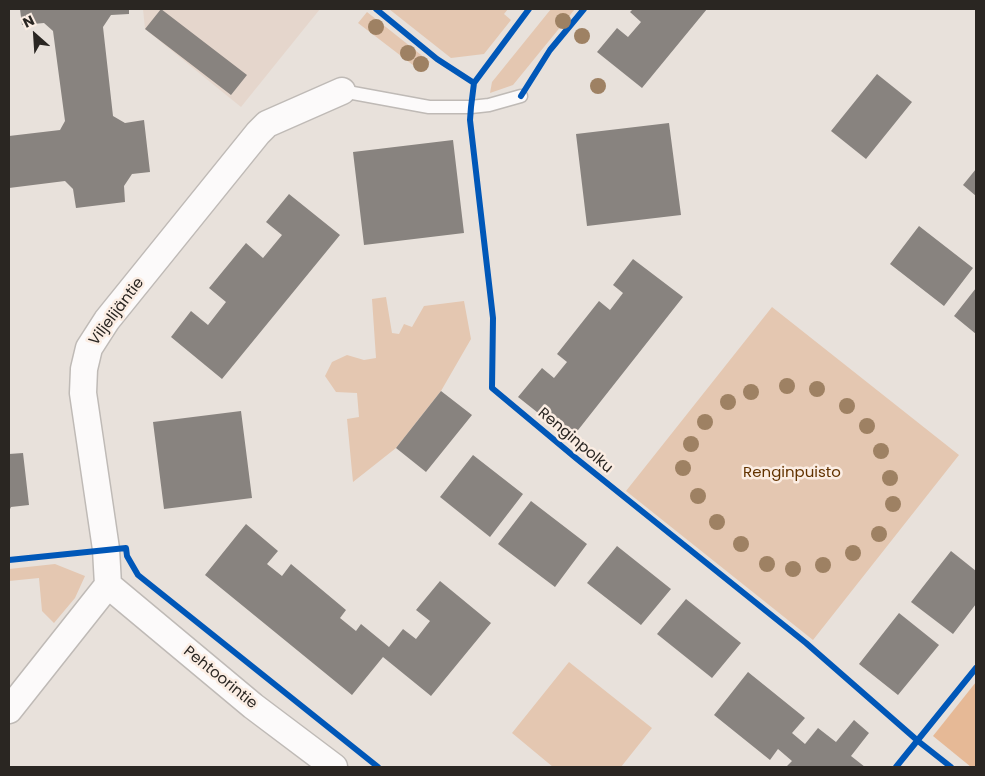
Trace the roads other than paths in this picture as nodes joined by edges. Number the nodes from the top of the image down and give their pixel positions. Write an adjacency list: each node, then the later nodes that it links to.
1 (342, 91): 2 (lane); 3 (street, Viljelijäntie)
2 (522, 96)
3 (108, 585): 4 (street); 5 (street, Pehtoorintie)
4 (9, 710)
5 (334, 767)

